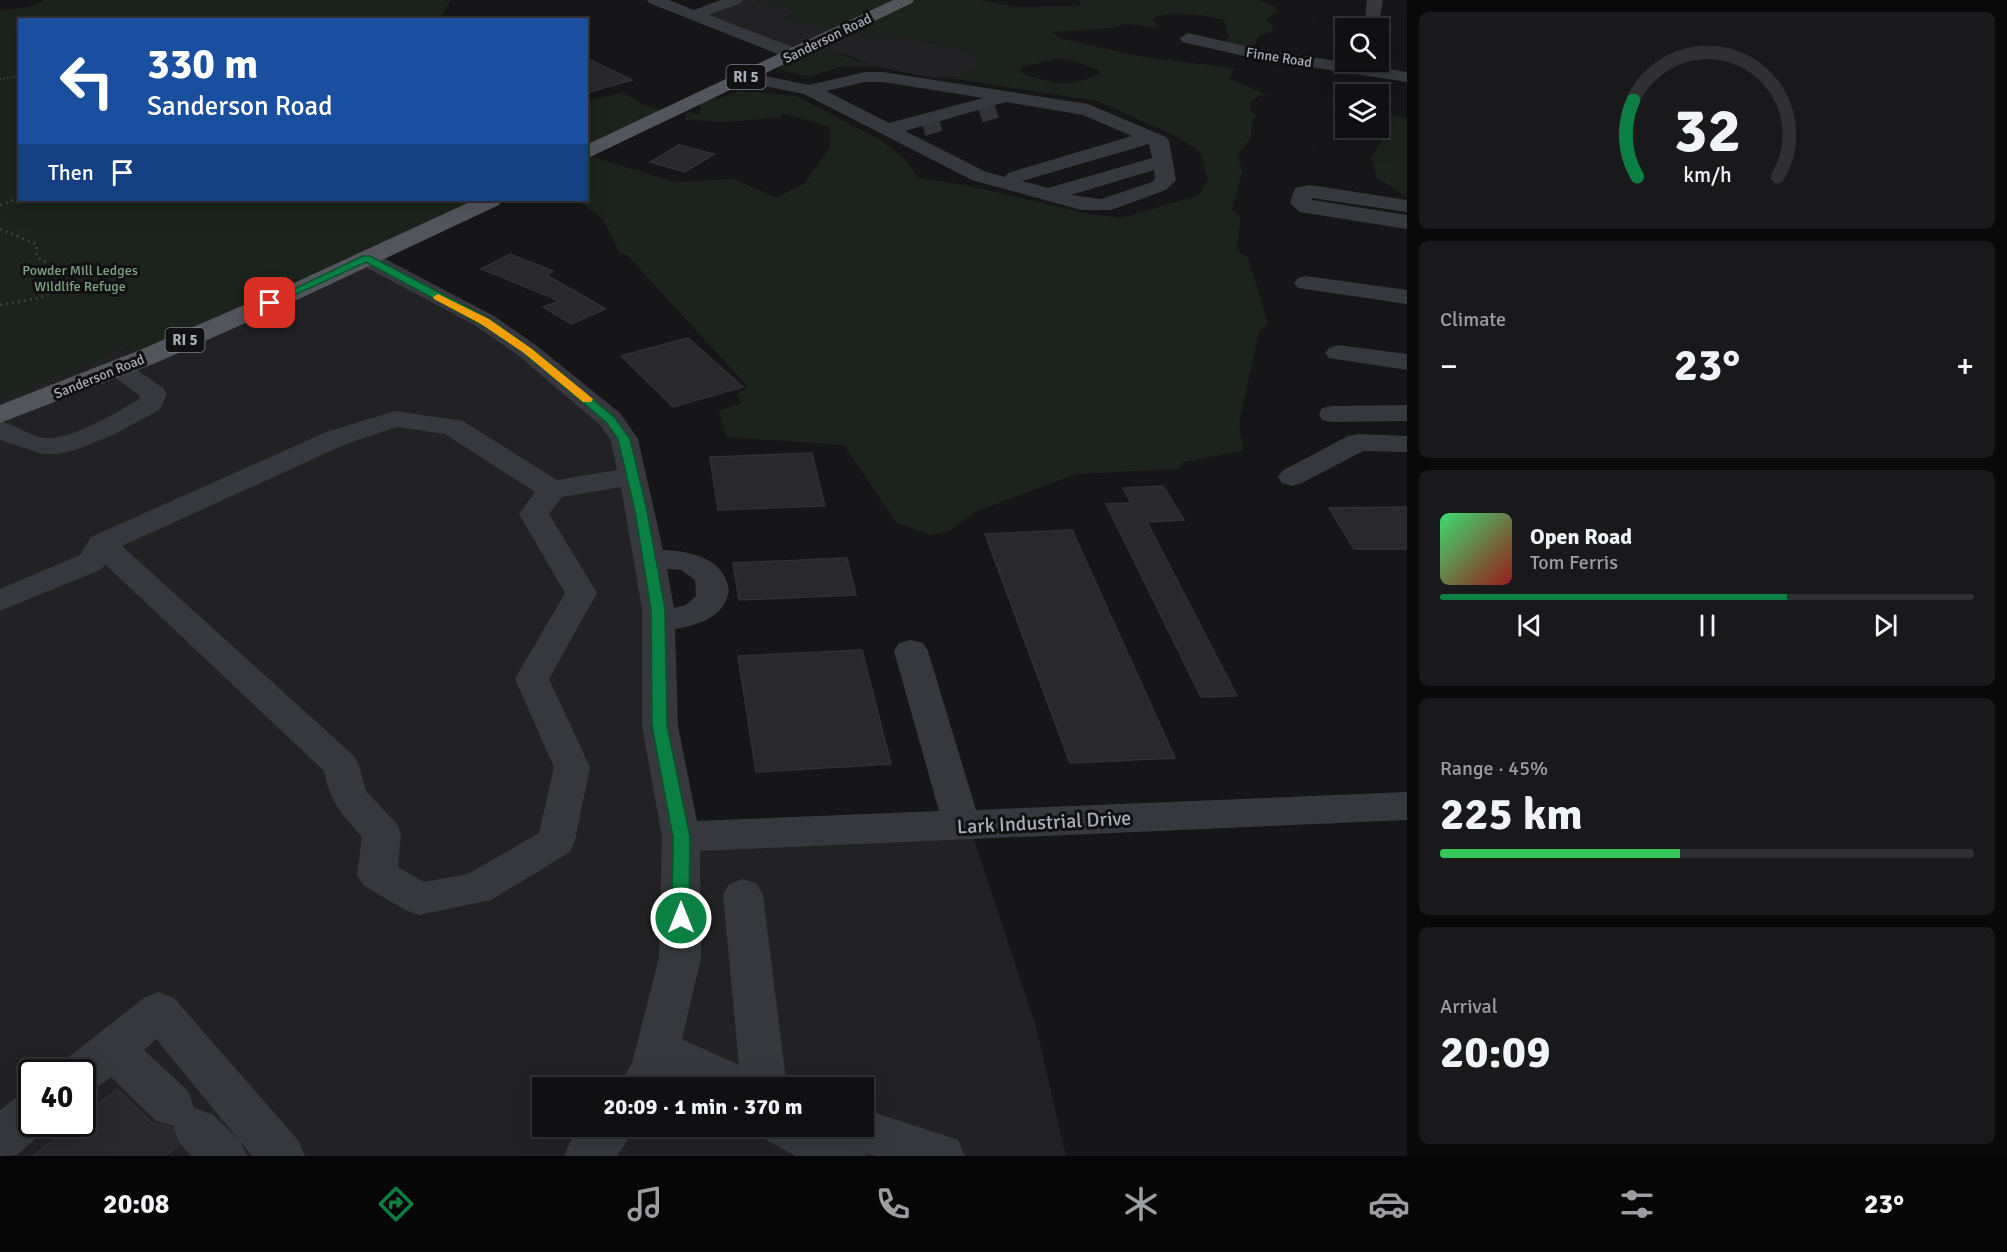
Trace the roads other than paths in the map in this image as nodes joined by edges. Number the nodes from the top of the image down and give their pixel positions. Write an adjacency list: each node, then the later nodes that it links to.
1 (655, 0): 5 (street)
2 (735, 0): 5 (street)
3 (906, 0): 8 (main road, Sanderson Road / RI 5)
4 (1375, 0): 6 (street)
5 (695, 15): 8 (street)
6 (1373, 18)
7 (1188, 38): 9 (street, Finne Road)
8 (794, 54): 11 (main road, Sanderson Road / RI 5)
9 (1335, 62)
10 (1389, 72): 12 (street, Finne Road)
11 (745, 77): 14 (street); 22 (main road, Sanderson Road / RI 5)
12 (1407, 77)
13 (915, 82): 14 (street); 15 (street); 17 (street)
14 (809, 90): 17 (street)
15 (964, 90): 16 (street); 18 (street)
16 (918, 102)
17 (863, 104): 19 (street)
18 (1001, 104): 19 (street); 20 (street); 21 (street)
19 (890, 122): 27 (street)
20 (1150, 137): 21 (street); 23 (street)
21 (1122, 146): 24 (street)
22 (588, 152)
23 (1163, 161): 26 (street); 27 (street)
24 (1039, 170): 25 (street); 26 (street)
25 (1015, 177)
26 (1074, 187): 27 (street)
27 (1047, 195)
28 (489, 201): 31 (main road, Sanderson Road / RI 5)
29 (1407, 206): 30 (street)
30 (1407, 222)
31 (366, 258): 36 (main road, Sanderson Road / RI 5); 42 (street)
32 (1306, 283): 33 (street)
33 (1407, 297)
34 (1338, 353): 35 (street)
35 (1407, 362)
36 (118, 368): 39 (main road, Sanderson Road / RI 5); 40 (street)
37 (1407, 413): 38 (street)
38 (1332, 414)
39 (0, 415)
40 (0, 429)
41 (1407, 444): 43 (street)
42 (633, 476): 44 (street); 46 (street)
43 (1292, 477)
44 (552, 490): 45 (street); 45 (street)
45 (102, 544): 47 (street)
46 (649, 559): 48 (street); 48 (street)
47 (0, 601)
48 (658, 621): 52 (street)
49 (911, 651): 51 (street)
50 (1407, 806): 51 (street, Lark Industrial Drive)
51 (962, 825): 52 (street, Lark Industrial Drive)
52 (681, 837): 55 (street)
53 (743, 895): 58 (street)
54 (97, 1061): 60 (street); 65 (street)
55 (650, 1069): 56 (street); 57 (street)
56 (672, 1077)
57 (688, 1077)
58 (763, 1077)
59 (18, 1124): 64 (street)
60 (197, 1130)
61 (874, 1134): 68 (street)
62 (603, 1137): 66 (street)
63 (806, 1137): 67 (street)
64 (0, 1138)
65 (281, 1156)
66 (588, 1156)
67 (843, 1156)
68 (941, 1156)

